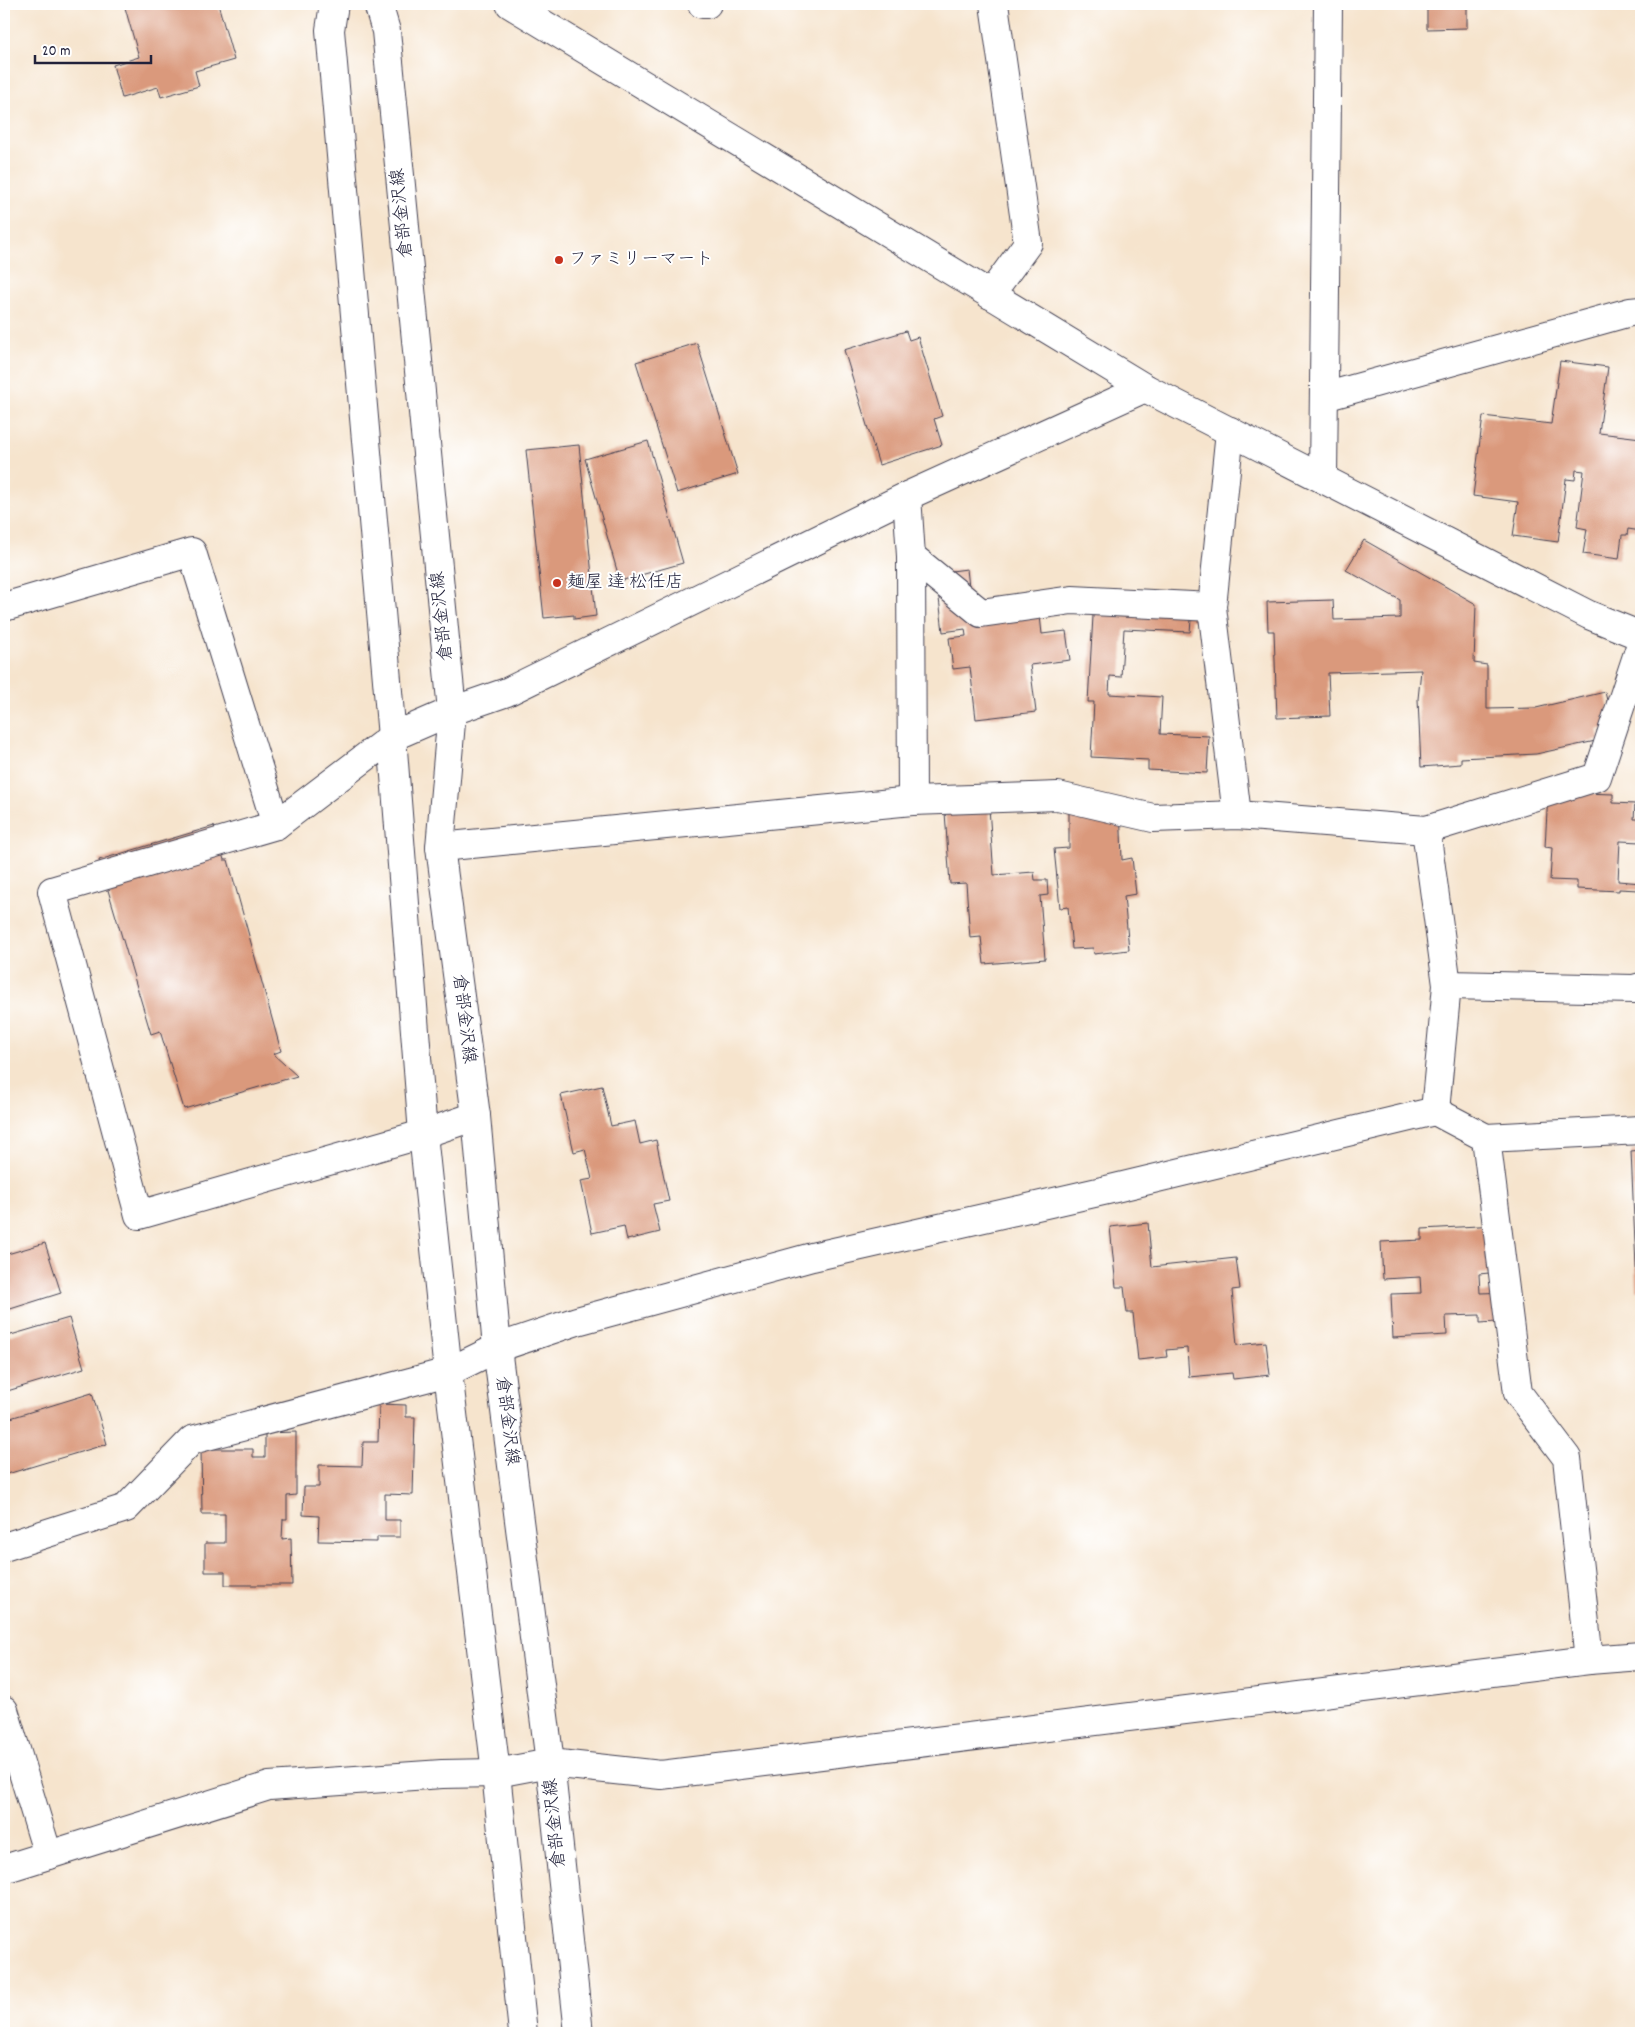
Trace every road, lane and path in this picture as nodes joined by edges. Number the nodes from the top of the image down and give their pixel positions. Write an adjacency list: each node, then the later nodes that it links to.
1 (334, 4): 21 (street)
2 (378, 4): 20 (street, 倉部金沢線)
3 (510, 4): 8 (street)
4 (702, 4): 5 (street)
5 (707, 4)
6 (994, 4): 8 (street)
7 (1328, 4): 11 (street)
8 (990, 295): 10 (street)
9 (1641, 311): 11 (street)
10 (1145, 388): 12 (street); 14 (street)
11 (1324, 397): 13 (street)
12 (1230, 431): 13 (street); 17 (street)
13 (1324, 479): 18 (street)
14 (907, 496): 15 (street); 20 (street)
15 (911, 556): 17 (street); 22 (street)
16 (4, 607): 24 (street)
17 (1212, 607): 23 (street)
18 (1641, 636)
19 (1641, 644): 25 (street)
20 (452, 711): 21 (street); 26 (street, 倉部金沢線)
21 (392, 737): 24 (street); 32 (street)
22 (912, 801): 23 (street); 26 (street)
23 (1238, 815): 25 (street)
24 (276, 825): 32 (street)
25 (1426, 830): 27 (street)
26 (440, 847): 30 (street, 倉部金沢線)
27 (1447, 985): 28 (street); 29 (street)
28 (1641, 987)
29 (1435, 1111): 33 (street); 34 (street)
30 (476, 1116): 32 (street); 34 (street, 倉部金沢線)
31 (1641, 1130): 33 (street)
32 (423, 1134): 35 (street)
33 (1486, 1138): 38 (street)
34 (496, 1348): 35 (street); 40 (street, 倉部金沢線)
35 (448, 1372): 36 (street); 41 (street)
36 (4, 1547)
37 (1641, 1656): 38 (street)
38 (1589, 1660): 40 (street)
39 (4, 1710): 42 (street)
40 (550, 1763): 41 (street); 45 (street, 倉部金沢線)
41 (496, 1773): 42 (street); 44 (street)
42 (48, 1855): 43 (street)
43 (4, 1869)
44 (523, 2033)
45 (579, 2033)

